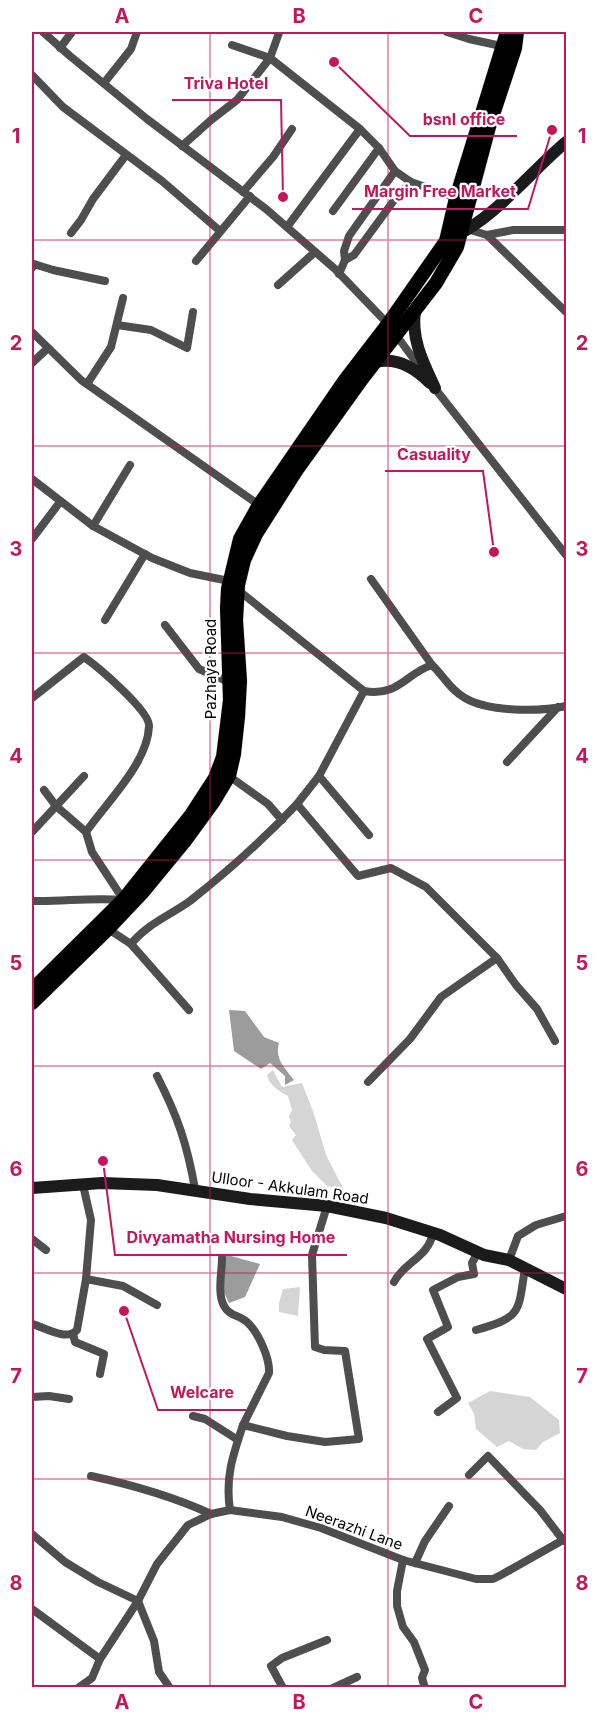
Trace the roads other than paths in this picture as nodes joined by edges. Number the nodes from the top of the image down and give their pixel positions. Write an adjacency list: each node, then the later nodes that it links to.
1 (43, 32): 10 (street)
2 (72, 32): 10 (street)
3 (136, 32): 13 (street)
4 (447, 32): 9 (street)
5 (507, 32): 9 (main road)
6 (517, 32): 9 (main road)
7 (279, 33): 11 (street)
8 (232, 45): 11 (street)
9 (510, 47): 23 (main road)
10 (60, 48): 13 (street)
11 (270, 58): 15 (street); 17 (street)
12 (32, 75): 19 (street)
13 (104, 83): 17 (street)
14 (292, 129): 22 (street)
15 (360, 129): 18 (street); 25 (street)
16 (567, 142): 28 (main road)
17 (182, 146): 22 (street)
18 (380, 148): 20 (street); 24 (street)
19 (126, 154): 27 (street); 29 (street)
20 (395, 171): 21 (street); 33 (street)
21 (411, 182): 23 (street); 33 (street)
22 (246, 194): 25 (street); 27 (street)
23 (463, 200): 28 (main road); 31 (main road)
24 (333, 212)
25 (287, 227): 32 (street)
26 (567, 230): 30 (street)
27 (220, 231): 34 (street)
28 (466, 232): 30 (street); 31 (main road); 40 (main road)
29 (70, 233)
30 (487, 235): 42 (street)
31 (446, 241): 43 (main road, Pazhaya Road)
32 (315, 252): 36 (street); 38 (street)
33 (345, 260): 36 (street)
34 (196, 261)
35 (32, 268): 37 (street)
36 (339, 274): 43 (street)
37 (105, 281)
38 (278, 285)
39 (123, 298): 44 (street)
40 (415, 311): 46 (main road); 51 (main road)
41 (193, 312): 44 (street)
42 (567, 312)
43 (388, 324): 46 (street); 55 (main road, Pazhaya Road)
44 (117, 325): 50 (street)
45 (32, 333): 47 (street)
46 (397, 335): 48 (main road); 51 (street)
47 (48, 348): 49 (street); 50 (street)
48 (376, 362): 51 (main road); 61 (main road)
49 (32, 363)
50 (87, 384): 55 (street)
51 (435, 388): 59 (street)
52 (130, 465): 56 (street)
53 (32, 479): 54 (street)
54 (60, 502): 56 (street); 57 (street)
55 (259, 505): 61 (main road, Pazhaya Road)
56 (93, 526): 58 (street)
57 (33, 533)
58 (145, 554): 61 (street); 62 (street)
59 (567, 555)
60 (371, 579): 64 (street)
61 (232, 587): 65 (main road, Pazhaya Road); 66 (street); 71 (main road)
62 (105, 620)
63 (165, 626): 65 (street)
64 (432, 665): 66 (street); 68 (street)
65 (229, 682): 81 (main road, Pazhaya Road)
66 (364, 691): 72 (street)
67 (32, 698): 78 (street)
68 (562, 706): 69 (street)
69 (507, 762)
70 (84, 776): 75 (street)
71 (229, 776): 76 (street); 81 (main road)
72 (319, 776): 74 (street); 79 (street)
73 (44, 790): 75 (street)
74 (297, 804): 76 (street); 84 (street)
75 (56, 806): 77 (street); 78 (street)
76 (282, 820): 83 (street)
77 (32, 832)
78 (86, 832): 81 (street)
79 (369, 835)
80 (32, 901): 81 (street)
81 (127, 903): 82 (main road); 85 (main road, Pazhaya Road)
82 (108, 930): 83 (street); 86 (main road)
83 (131, 944): 87 (street)
84 (497, 958): 88 (street); 90 (street)
85 (32, 990)
86 (32, 1003)
87 (189, 1010)
88 (555, 1041)
89 (157, 1076): 93 (street)
90 (368, 1082)
91 (83, 1185): 92 (main road, Ulloor - Akkulam Road); 93 (main road, Ulloor - Akkulam Road); 103 (street)
92 (32, 1188)
93 (195, 1189): 94 (main road, Ulloor - Akkulam Road)
94 (327, 1206): 96 (main road, Ulloor - Akkulam Road); 115 (street)
95 (567, 1215): 101 (street)
96 (434, 1233): 99 (main road, Ulloor - Akkulam Road); 104 (street)
97 (32, 1239): 98 (street)
98 (46, 1250)
99 (478, 1252): 101 (main road, Ulloor - Akkulam Road); 113 (street)
100 (222, 1258): 115 (street)
101 (509, 1260): 102 (main road, Ulloor - Akkulam Road)
102 (525, 1268): 105 (main road, Ulloor - Akkulam Road); 108 (street)
103 (86, 1279): 106 (street); 109 (street)
104 (394, 1282)
105 (567, 1289)
106 (157, 1305)
107 (32, 1324): 109 (street)
108 (477, 1330)
109 (74, 1334): 110 (street)
110 (100, 1374)
111 (32, 1397): 112 (street)
112 (69, 1400)
113 (438, 1412)
114 (193, 1416): 116 (street)
115 (243, 1425): 116 (street)
116 (238, 1440): 120 (street)
117 (469, 1475): 123 (street)
118 (91, 1476): 121 (street)
119 (449, 1506): 125 (street)
120 (230, 1510): 121 (street, Neerazhi Lane); 124 (street, Neerazhi Lane)
121 (211, 1514): 126 (street, Neerazhi Lane)
122 (32, 1534): 126 (street)
123 (565, 1541): 125 (street, Neerazhi Lane)
124 (403, 1560): 125 (street, Neerazhi Lane); 135 (street)
125 (415, 1563)
126 (138, 1601): 129 (street, Neerazhi Lane); 132 (street)
127 (32, 1609): 129 (street)
128 (327, 1640): 133 (street)
129 (100, 1659): 131 (street, Neerazhi Lane)
130 (357, 1677): 134 (street)
131 (78, 1688)
132 (170, 1688)
133 (283, 1688)
134 (333, 1688)
135 (425, 1688)

